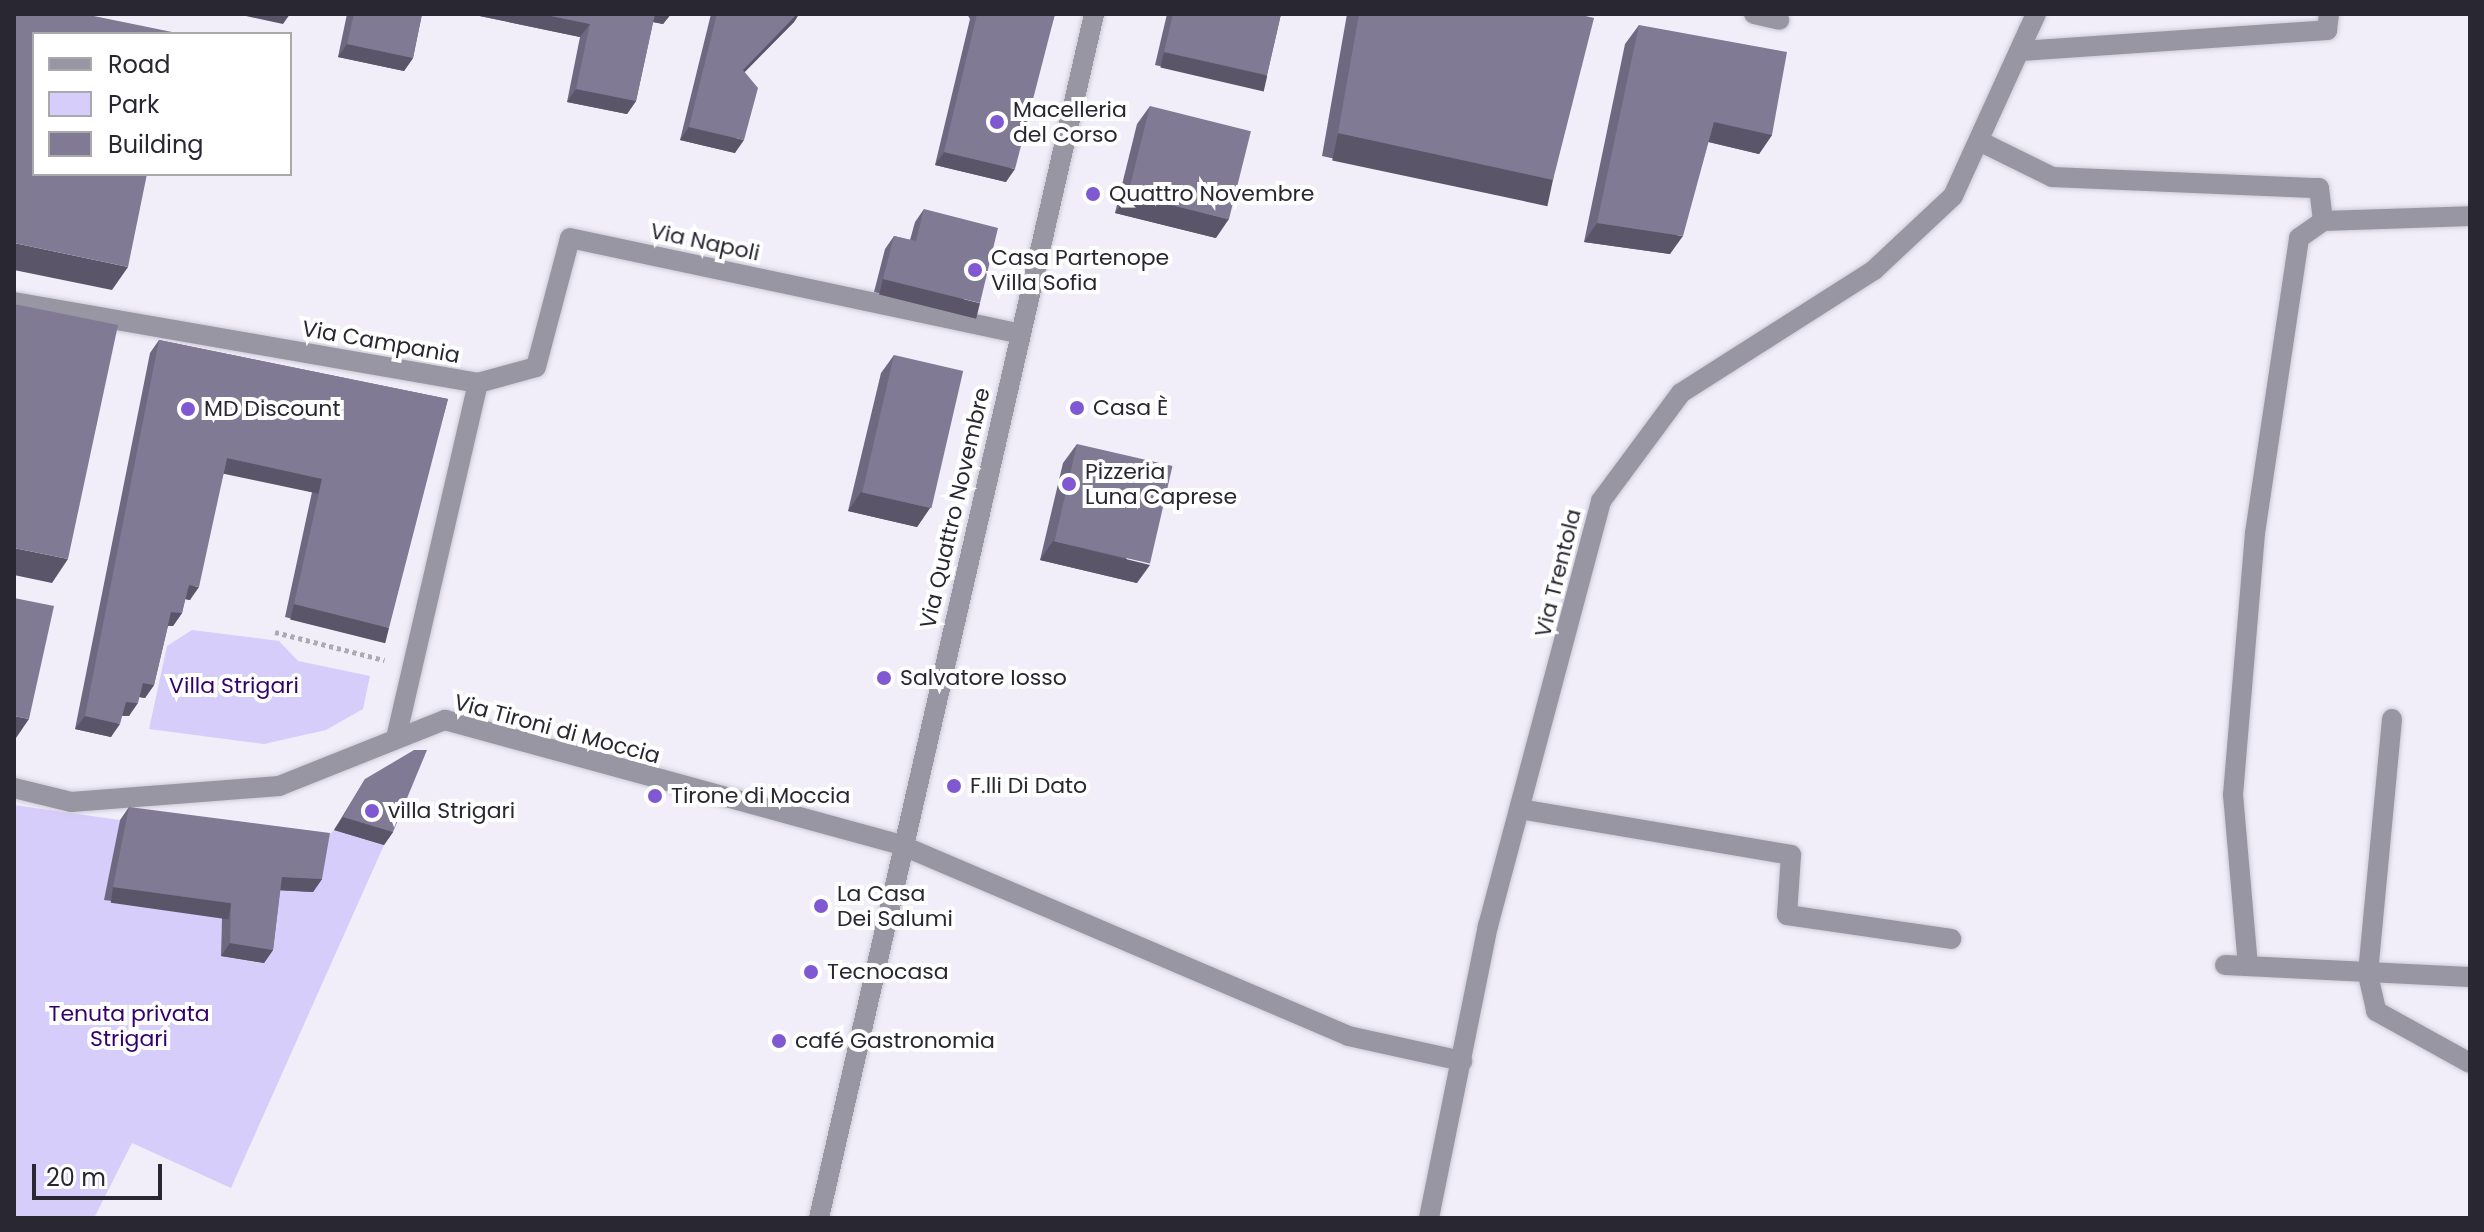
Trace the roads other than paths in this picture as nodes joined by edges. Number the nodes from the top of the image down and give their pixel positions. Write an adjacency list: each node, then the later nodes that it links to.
1 (1094, 14): 11 (street, Via Quattro Novembre)
2 (1754, 14): 5 (street)
3 (2036, 14): 6 (street, Via Trentola)
4 (2329, 14): 6 (street)
5 (1779, 20)
6 (2021, 51): 7 (street, Via Trentola)
7 (1981, 142): 9 (street); 16 (street, Via Trentola)
8 (2470, 216): 9 (street)
9 (2323, 221): 20 (street)
10 (14, 302): 12 (street, Via Campania)
11 (1020, 334): 12 (street, Via Napoli); 17 (street, Via Quattro Novembre)
12 (478, 383): 14 (street, Via Campania)
13 (2392, 719): 21 (street)
14 (397, 735): 15 (street, Via Tironi di Moccia); 17 (street, Via Tironi di Moccia)
15 (14, 788)
16 (1520, 809): 18 (street); 23 (street, Via Trentola)
17 (901, 845): 23 (street, Via Tironi di Moccia); 25 (street, Via Quattro Novembre)
18 (1951, 939)
19 (2225, 965): 20 (street)
20 (2248, 966): 21 (street)
21 (2368, 975): 22 (street); 24 (street)
22 (2470, 977)
23 (1462, 1061): 26 (street, Via Trentola)
24 (2470, 1063)
25 (817, 1212)
26 (1429, 1218)

